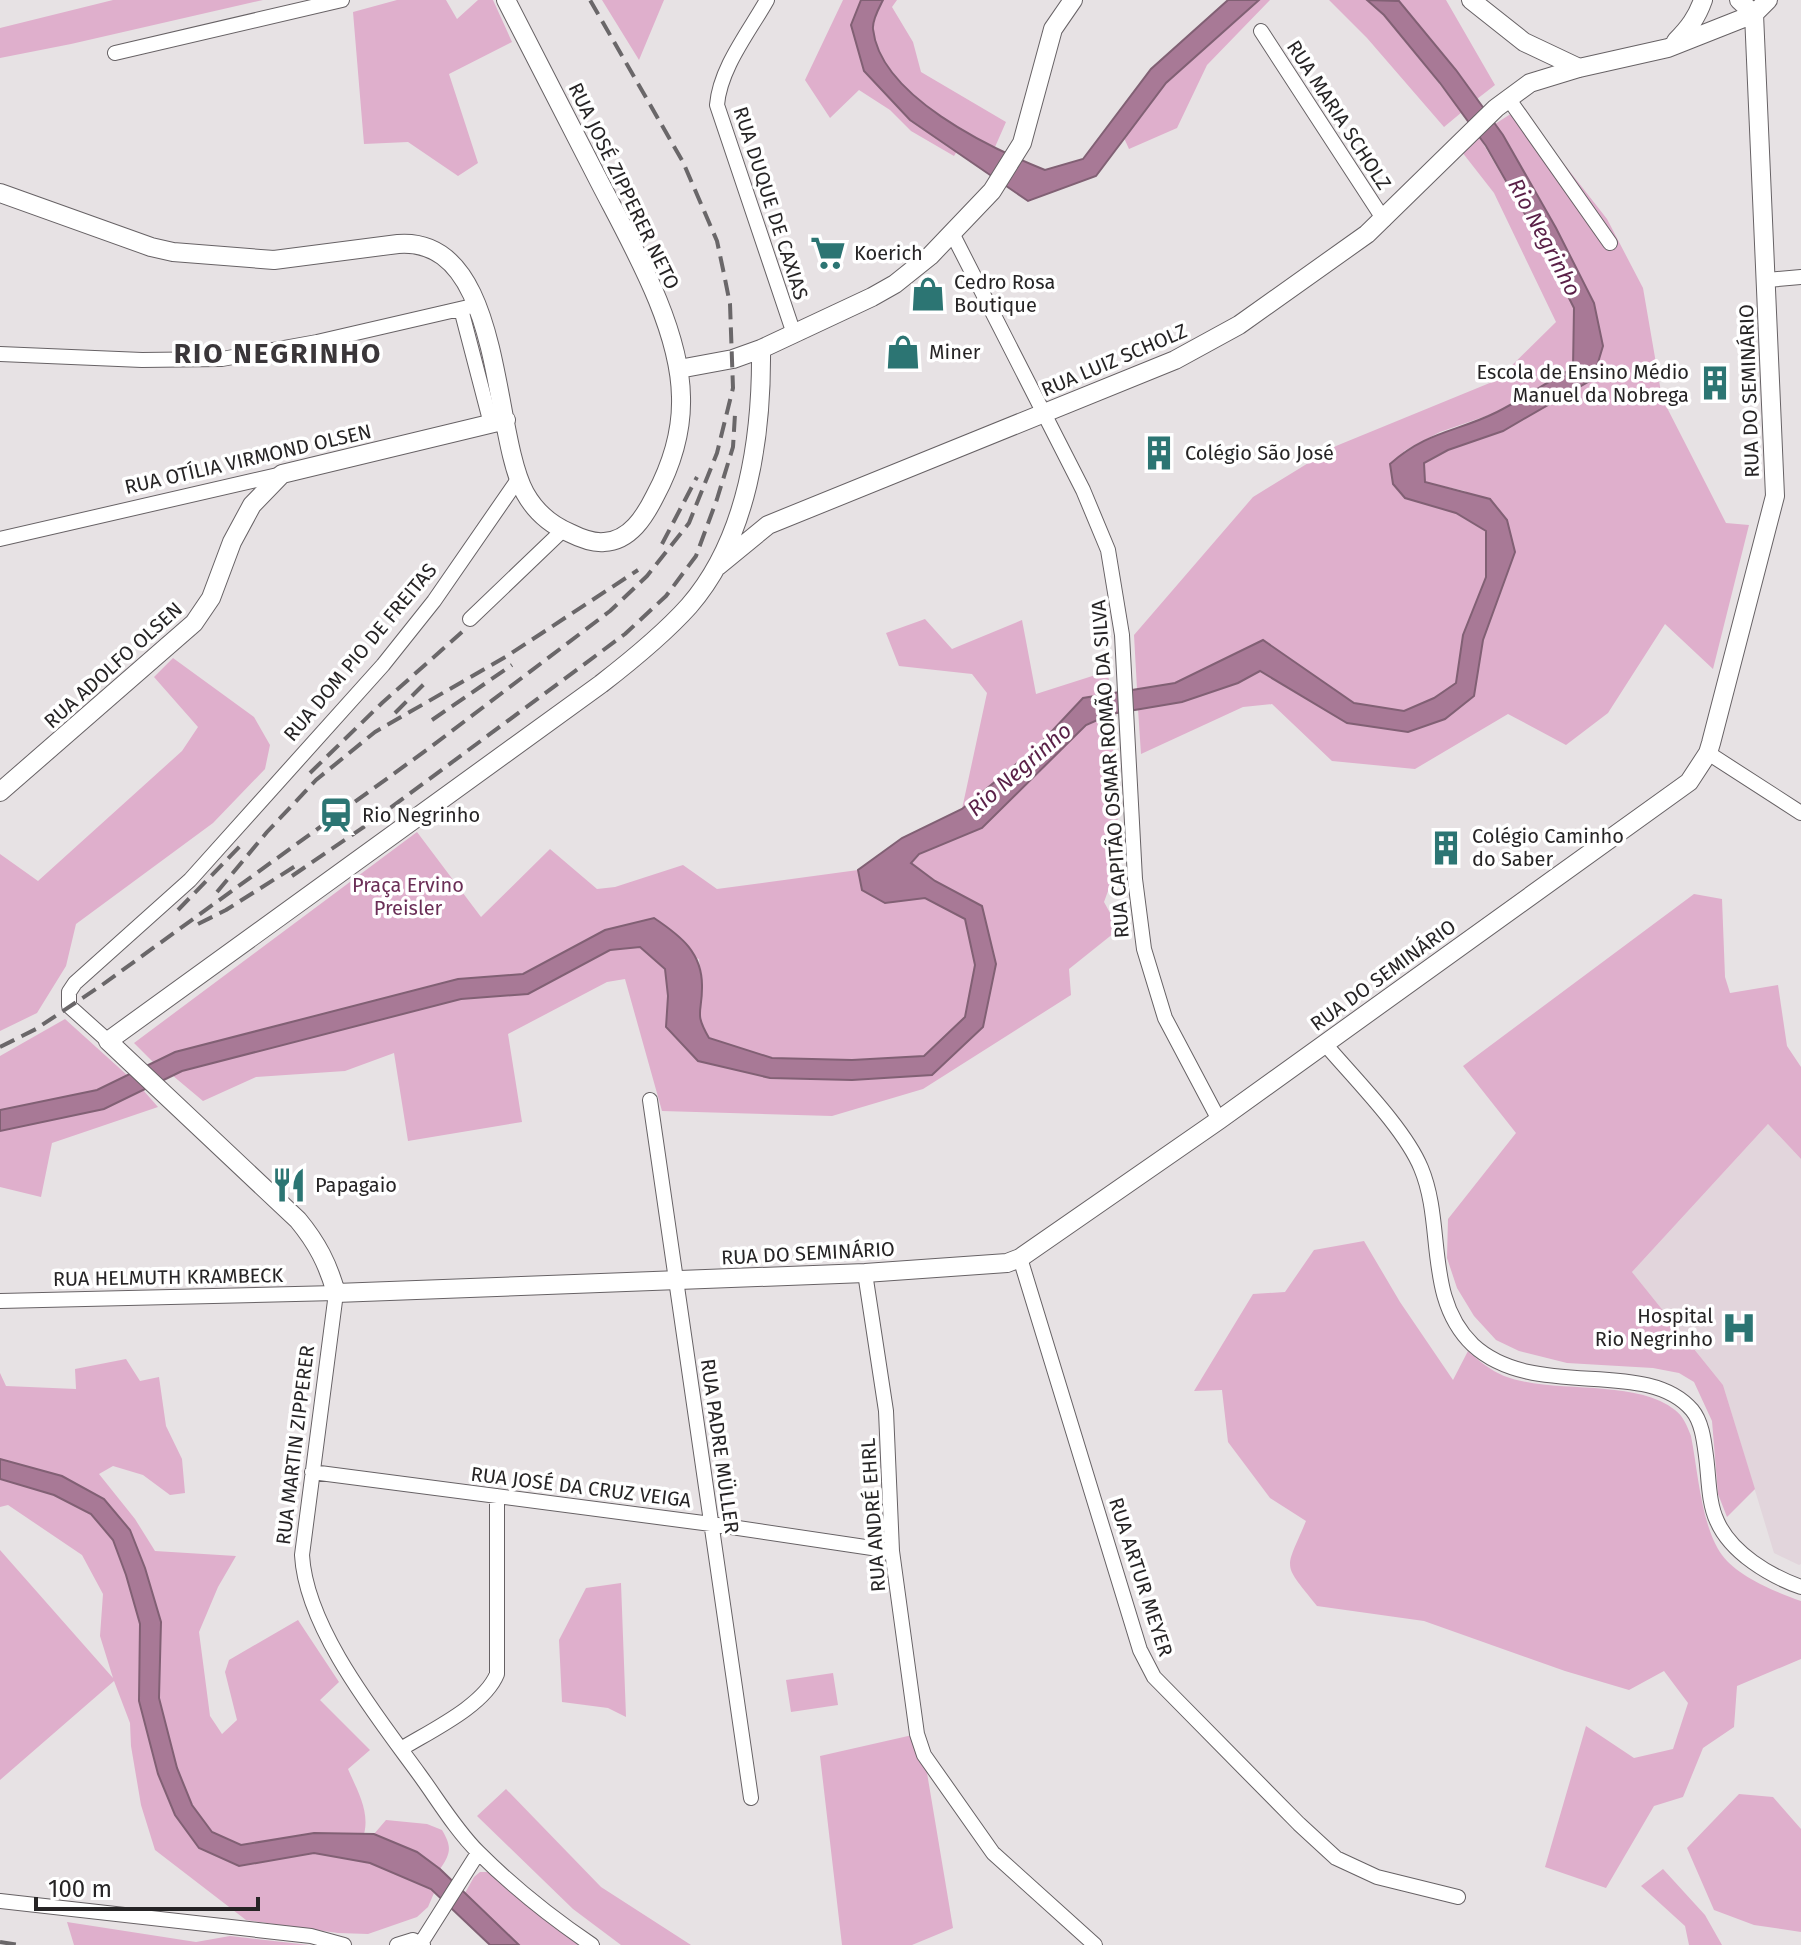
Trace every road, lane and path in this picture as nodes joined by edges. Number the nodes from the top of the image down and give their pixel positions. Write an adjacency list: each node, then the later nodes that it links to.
1 (342, 0): 12 (street)
2 (506, 0): 25 (street, RUA JOSÉ ZIPPERER NETO)
3 (767, 0): 22 (street, RUA DUQUE DE CAXIAS)
4 (1073, 0): 17 (street)
5 (1471, 0): 13 (street)
6 (1703, 0): 11 (street)
7 (1739, 0): 9 (street)
8 (1768, 0): 9 (street)
9 (1754, 14): 11 (street, RUA LUIZ SCHOLZ); 20 (street, RUA DO SEMINÁRIO)
10 (1261, 31): 16 (street, RUA MARIA SCHOLZ)
11 (1668, 48): 13 (street, RUA LUIZ SCHOLZ)
12 (115, 53)
13 (1579, 68): 14 (street, RUA LUIZ SCHOLZ)
14 (1502, 103): 16 (street, RUA LUIZ SCHOLZ); 18 (street)
15 (0, 193): 21 (street)
16 (1384, 220): 26 (street, RUA LUIZ SCHOLZ)
17 (953, 235): 22 (street); 26 (street, RUA CAPITÃO OSMAR ROMÃO DA SILVA)
18 (1610, 243)
19 (1801, 277): 20 (street)
20 (1767, 280): 36 (street, RUA DO SEMINÁRIO)
21 (469, 307): 24 (street); 27 (street)
22 (794, 334): 23 (street)
23 (761, 349): 25 (street); 30 (street)
24 (0, 354)
25 (679, 369): 32 (street, RUA JOSÉ ZIPPERER NETO)
26 (1044, 413): 31 (street, RUA LUIZ SCHOLZ); 43 (street, RUA CAPITÃO OSMAR ROMÃO DA SILVA)
27 (498, 422): 28 (street, RUA OTÍLIA VIRMOND OLSEN); 29 (street)
28 (282, 474): 33 (street, RUA OTÍLIA VIRMOND OLSEN); 37 (street, RUA ADOLFO OLSEN)
29 (519, 478): 32 (street, RUA JOSÉ ZIPPERER NETO); 39 (street, RUA DOM PIO DE FREITAS)
30 (743, 500): 31 (street); 34 (street)
31 (768, 525): 34 (street, RUA LUIZ SCHOLZ)
32 (563, 530): 35 (street)
33 (0, 539)
34 (716, 568): 39 (street)
35 (470, 619)
36 (1708, 753): 38 (street); 40 (street, RUA DO SEMINÁRIO)
37 (0, 792)
38 (1801, 813)
39 (108, 1041): 41 (street, RUA DOM PIO DE FREITAS)
40 (1325, 1044): 43 (street, RUA DO SEMINÁRIO); 53 (street)
41 (173, 1100): 47 (street, RUA MARTIN ZIPPERER)
42 (650, 1100): 46 (street, RUA PADRE MÜLLER)
43 (1219, 1120): 44 (street, RUA DO SEMINÁRIO)
44 (1020, 1258): 45 (street, RUA DO SEMINÁRIO); 57 (street, RUA ARTUR MEYER)
45 (865, 1273): 46 (street, RUA DO SEMINÁRIO); 52 (street, RUA ANDRÉ EHRL)
46 (676, 1281): 47 (street, RUA DO SEMINÁRIO); 51 (street, RUA PADRE MÜLLER)
47 (336, 1293): 48 (street, RUA HELMUTH KRAMBECK); 49 (street, RUA MARTIN ZIPPERER)
48 (0, 1301)
49 (312, 1472): 50 (street, RUA JOSÉ DA CRUZ VEIGA); 54 (street, RUA MARTIN ZIPPERER)
50 (497, 1496): 51 (street, RUA JOSÉ DA CRUZ VEIGA); 54 (street)
51 (711, 1524): 52 (street, RUA JOSÉ DA CRUZ VEIGA); 55 (street, RUA PADRE MÜLLER)
52 (892, 1551): 63 (street, RUA ANDRÉ EHRL)
53 (1801, 1587)
54 (401, 1749): 56 (street, RUA MARTIN ZIPPERER)
55 (751, 1798)
56 (478, 1853): 59 (street); 62 (street, RUA MARTIN ZIPPERER)
57 (1458, 1897)
58 (0, 1901): 60 (street)
59 (422, 1944): 61 (street)
60 (344, 1945)
61 (397, 1945)
62 (592, 1945)
63 (1095, 1945)

